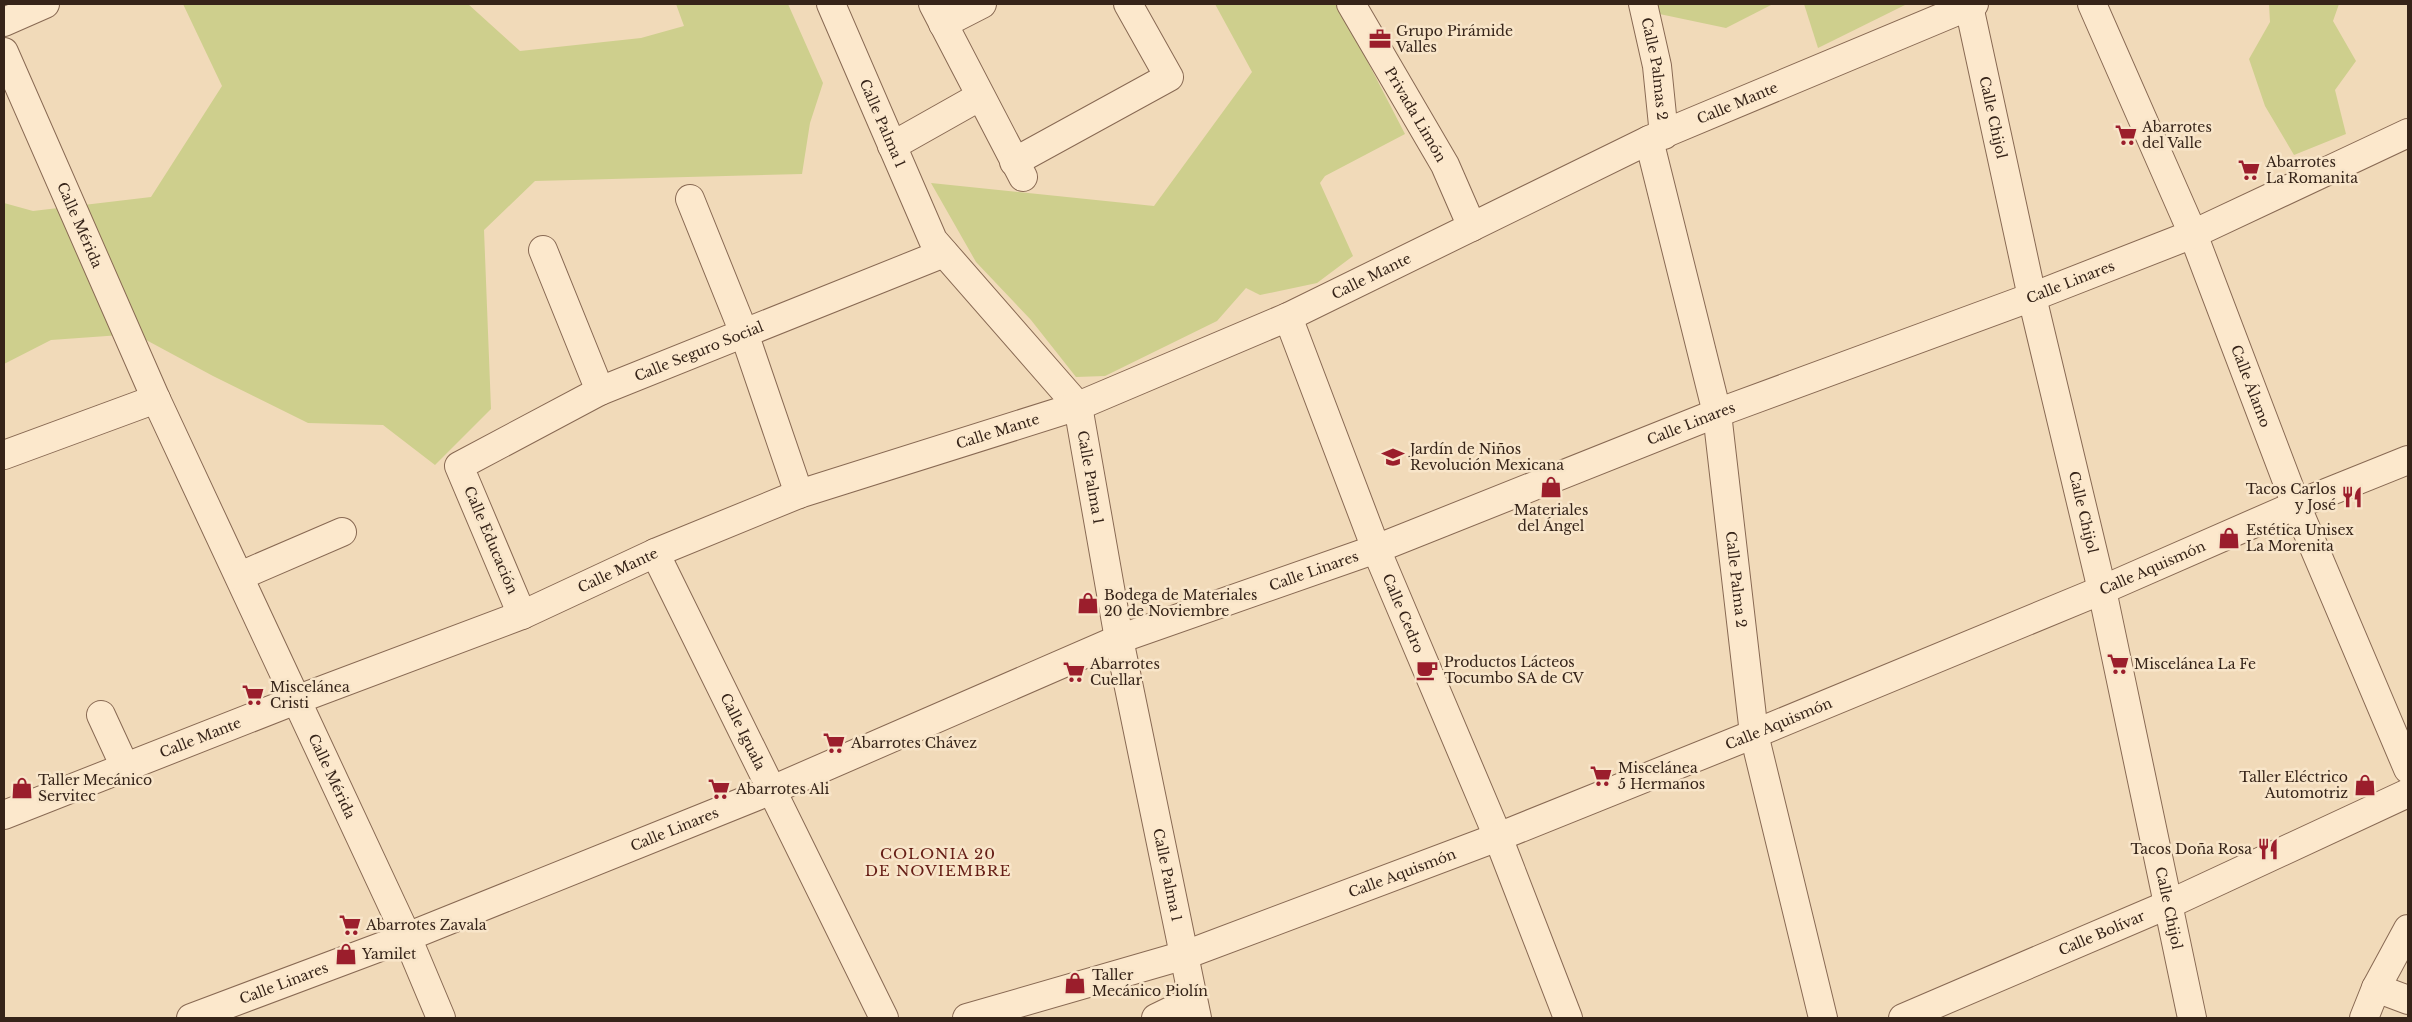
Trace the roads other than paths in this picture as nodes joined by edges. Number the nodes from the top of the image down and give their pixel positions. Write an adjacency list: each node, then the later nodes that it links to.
1 (45, 4): 10 (street)
2 (831, 4): 15 (street, Calle Palma 1)
3 (982, 4): 9 (street)
4 (1128, 4): 12 (street)
5 (1351, 4): 17 (street, Privada Limón)
6 (1643, 4): 14 (street, Calle Palmas 2)
7 (2092, 4): 18 (street, Calle Álamo)
8 (1972, 5): 14 (street, Calle Mante); 21 (street, Calle Chijol)
9 (938, 14): 12 (street)
10 (4, 22)
11 (4, 52): 25 (street, Calle Mérida)
12 (979, 96): 15 (street)
13 (2408, 133): 18 (street, Calle Linares)
14 (1656, 137): 17 (street, Calle Mante); 27 (street, Calle Palma 2)
15 (892, 146): 20 (street, Calle Palma 1)
16 (690, 199): 23 (street)
17 (1472, 228): 22 (street, Calle Mante)
18 (2192, 234): 21 (street, Calle Linares); 32 (street, Calle Álamo)
19 (543, 250): 24 (street)
20 (944, 253): 23 (street, Calle Seguro Social); 26 (street, Calle Palma 1)
21 (2032, 297): 27 (street, Calle Linares); 37 (street, Calle Chijol)
22 (1288, 317): 26 (street, Calle Mante); 34 (street, Calle Cedro)
23 (744, 333): 24 (street, Calle Seguro Social); 31 (street)
24 (600, 391): 30 (street, Calle Seguro Social)
25 (156, 399): 28 (street); 36 (street, Calle Mérida)
26 (1078, 406): 31 (street, Calle Mante); 39 (street, Calle Palma 1)
27 (1717, 413): 34 (street, Calle Linares); 42 (street, Calle Palma 2)
28 (4, 455)
29 (2408, 460): 32 (street, Calle Aquismón)
30 (459, 466): 38 (street, Calle Educación)
31 (799, 494): 35 (street, Calle Mante)
32 (2296, 505): 37 (street, Calle Aquismón); 44 (street, Calle Álamo)
33 (342, 532): 36 (street)
34 (1376, 550): 39 (street, Calle Linares); 48 (street, Calle Cedro)
35 (655, 553): 38 (street, Calle Mante); 45 (street, Calle Iguala)
36 (240, 576): 40 (street, Calle Mérida)
37 (2102, 590): 42 (street, Calle Aquismón); 49 (street, Calle Chijol)
38 (522, 615): 40 (street, Calle Mante)
39 (1119, 639): 45 (street, Calle Linares); 52 (street, Calle Palma 1)
40 (296, 700): 43 (street, Calle Mante); 51 (street, Calle Mérida)
41 (102, 714): 43 (street)
42 (1754, 734): 48 (street, Calle Aquismón); 62 (street, Calle Palma 2)
43 (126, 766): 47 (street, Calle Mante)
44 (2408, 770)
45 (772, 790): 51 (street, Calle Linares); 58 (street, Calle Iguala)
46 (2408, 793): 49 (street, Calle Bolívar)
47 (4, 816)
48 (1498, 837): 52 (street, Calle Aquismón); 61 (street, Calle Cedro)
49 (2167, 906): 63 (street, Calle Bolívar); 64 (street, Calle Chijol)
50 (2408, 929): 53 (street)
51 (407, 938): 56 (street, Calle Linares); 57 (street, Calle Mérida)
52 (1185, 955): 55 (street, Calle Palma 1); 59 (street, Calle Aquismón)
53 (2376, 988): 54 (street); 65 (street)
54 (2408, 1000)
55 (1195, 1009): 60 (street)
56 (191, 1018)
57 (441, 1018)
58 (884, 1018)
59 (967, 1018)
60 (1156, 1018)
61 (1568, 1018)
62 (1823, 1018)
63 (1903, 1018)
64 (2192, 1018)
65 (2364, 1018)

